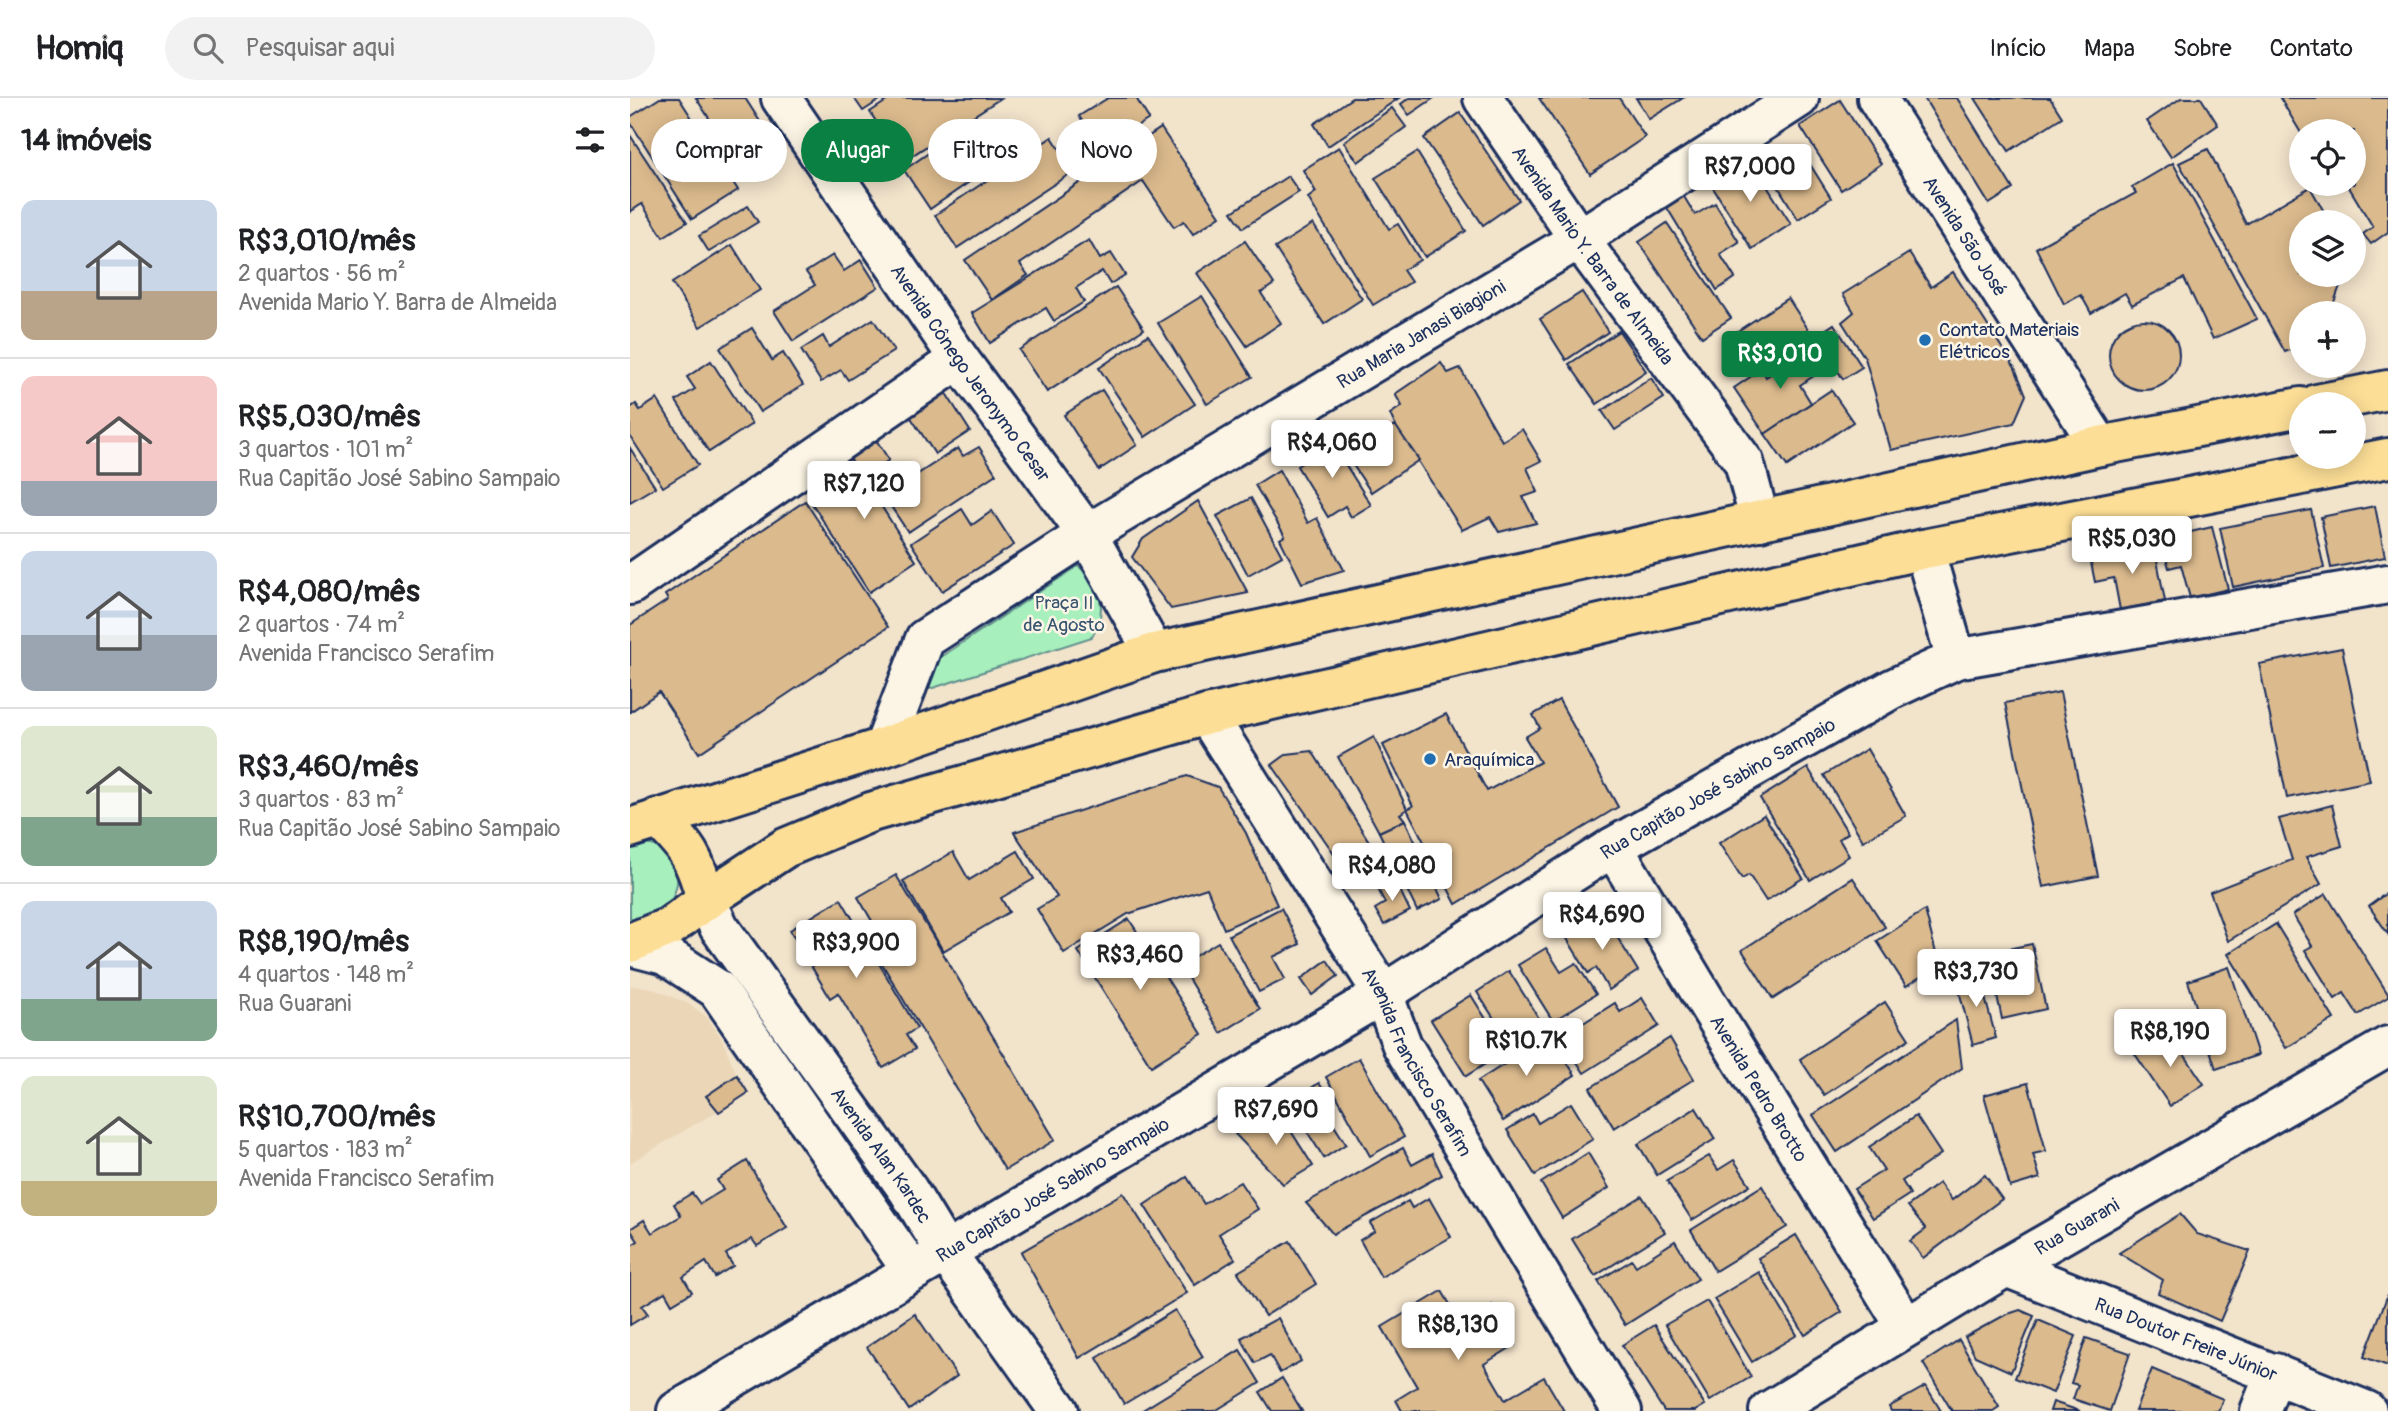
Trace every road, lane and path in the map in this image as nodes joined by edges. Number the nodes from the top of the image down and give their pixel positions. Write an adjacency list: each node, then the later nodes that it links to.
1 (781, 98): 6 (street, Avenida Cônego Jeronymo Cesar)
2 (1483, 98): 5 (street, Avenida Mario Y. Barra de Almeida)
3 (1800, 98): 5 (street, Rua Maria Janasi Biagioni)
4 (1877, 98): 8 (street, Avenida São José)
5 (1579, 239): 10 (street, Avenida Mario Y. Barra de Almeida); 11 (street, Rua Maria Janasi Biagioni)
6 (959, 359): 11 (street, Avenida Cônego Jeronymo Cesar); 14 (street)
7 (2289, 409): 8 (main road)
8 (2100, 446): 10 (main road)
9 (2388, 458): 12 (main road)
10 (1760, 521): 15 (main road)
11 (1087, 534): 15 (street, Avenida Cônego Jeronymo Cesar); 18 (street, Rua Maria Janasi Biagioni)
12 (1924, 549): 16 (street); 17 (main road)
13 (2388, 584): 16 (street, Rua Capitão José Sabino Sampaio)
14 (630, 585)
15 (1154, 653): 18 (main road)
16 (1956, 659): 20 (street, Rua Capitão José Sabino Sampaio)
17 (1208, 715): 21 (main road); 23 (street, Avenida Francisco Serafim)
18 (884, 747): 19 (main road)
19 (644, 823): 21 (main road)
20 (1613, 847): 23 (street, Rua Capitão José Sabino Sampaio); 28 (street, Avenida Pedro Brotto)
21 (706, 900): 22 (main road); 25 (street, Avenida Alan Kardec)
22 (630, 944): 27 (street, Avenida Alan Kardec)
23 (1383, 994): 25 (street, Rua Capitão José Sabino Sampaio); 32 (street, Avenida Francisco Serafim)
24 (2388, 1046): 26 (street, Rua Guarani)
25 (945, 1251): 27 (street, Rua Capitão José Sabino Sampaio); 31 (street, Avenida Alan Kardec)
26 (2006, 1267): 28 (street, Rua Guarani); 29 (street, Rua Doutor Freire Júnior)
27 (912, 1271): 30 (street, Rua Capitão José Sabino Sampaio)
28 (1906, 1327): 33 (street, Rua Guarani)
29 (2275, 1373): 34 (street); 35 (street, Rua Doutor Freire Júnior)
30 (677, 1411)
31 (1059, 1411)
32 (1622, 1411)
33 (1769, 1411)
34 (2260, 1411)
35 (2367, 1411)

